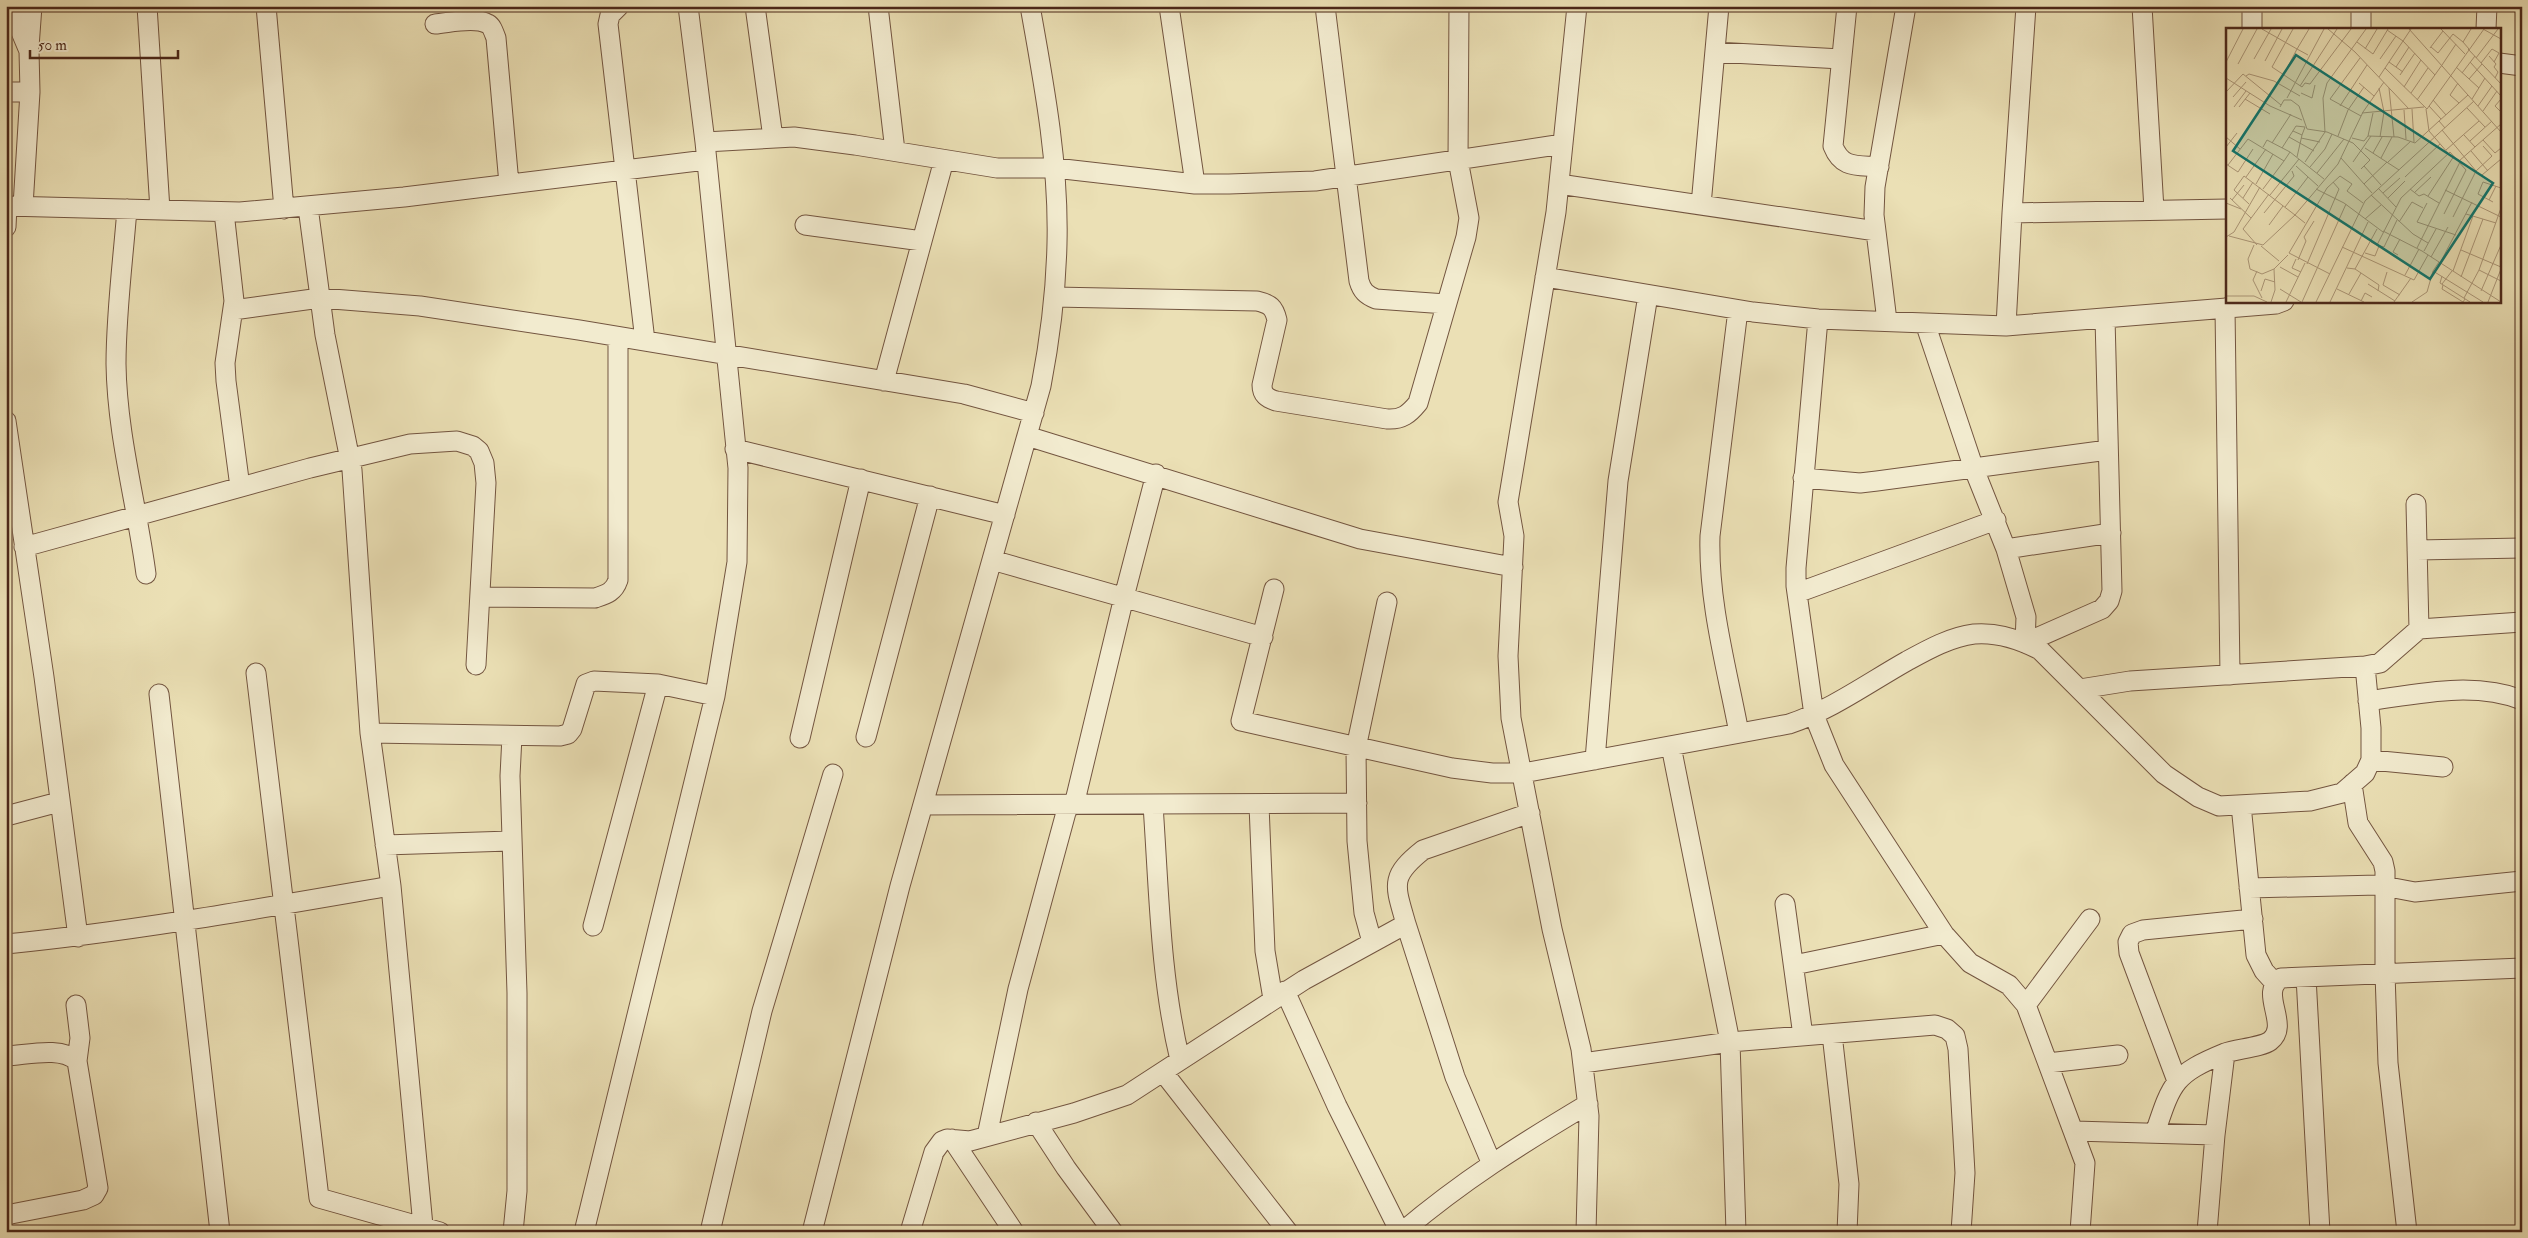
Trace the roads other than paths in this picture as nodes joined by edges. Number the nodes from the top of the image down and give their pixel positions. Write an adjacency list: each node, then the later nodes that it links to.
1 (10, 6): 26 (street)
2 (32, 6): 26 (street)
3 (147, 6): 52 (street)
4 (266, 6): 50 (street)
5 (619, 6): 41 (street)
6 (688, 6): 35 (street)
7 (755, 6): 33 (street)
8 (878, 6): 36 (street)
9 (1030, 6): 40 (street)
10 (1170, 6): 44 (street)
11 (1325, 6): 42 (street)
12 (1459, 6): 38 (street)
13 (1577, 6): 34 (street)
14 (1719, 6): 27 (street)
15 (1847, 6): 28 (street)
16 (1906, 6): 39 (street)
17 (2026, 6): 55 (street)
18 (2142, 6): 53 (street)
19 (2252, 6): 23 (street)
20 (2361, 6): 24 (street)
21 (2487, 6): 25 (street)
22 (435, 24): 43 (street)
23 (2252, 28)
24 (2361, 28)
25 (2486, 28)
26 (29, 51): 32 (street)
27 (1715, 52): 28 (street); 46 (street)
28 (1841, 59): 39 (street)
29 (2500, 63): 30 (street)
30 (2522, 66)
31 (6, 92): 32 (street)
32 (30, 92): 47 (street)
33 (773, 138): 35 (street); 36 (street)
34 (1563, 144): 38 (street); 45 (street)
35 (706, 151): 41 (street); 76 (street)
36 (895, 152): 37 (street)
37 (944, 160): 40 (street); 59 (street)
38 (1458, 160): 42 (street); 65 (street)
39 (1879, 167): 58 (street)
40 (1054, 168): 44 (street); 63 (street)
41 (626, 170): 43 (street); 75 (street)
42 (1347, 175): 44 (street); 65 (street)
43 (509, 184): 48 (street)
44 (1195, 184)
45 (1559, 184): 46 (street); 60 (street)
46 (1701, 205): 58 (street)
47 (12, 206): 49 (street); 57 (street)
48 (308, 207): 50 (street); 62 (street)
49 (126, 208): 52 (street); 92 (street)
50 (284, 209): 54 (street)
51 (2226, 209): 53 (street)
52 (160, 210): 54 (street)
53 (2154, 210): 55 (street)
54 (224, 212): 67 (street)
55 (2012, 213): 73 (street)
56 (804, 225): 59 (street)
57 (6, 226)
58 (1876, 231): 71 (street)
59 (922, 242): 77 (street)
60 (1545, 277): 61 (street); 100 (street)
61 (1648, 295): 68 (street); 129 (street)
62 (320, 298): 67 (street); 74 (street); 83 (street)
63 (1054, 298): 65 (street); 78 (street)
64 (2281, 302): 66 (street)
65 (1446, 304)
66 (2224, 308): 70 (street); 114 (street)
67 (233, 310): 88 (street)
68 (1738, 310): 69 (street); 123 (street)
69 (1818, 318): 71 (street); 86 (street)
70 (2105, 318): 73 (street); 82 (street)
71 (1887, 321): 72 (street)
72 (1925, 323): 73 (street); 84 (street)
73 (2006, 326)
74 (618, 337): 75 (street); 104 (street)
75 (644, 341): 76 (street)
76 (726, 355): 77 (street); 81 (street)
77 (884, 381): 78 (street)
78 (1034, 413): 80 (street)
79 (6, 421): 95 (street)
80 (1027, 436): 85 (street); 91 (street)
81 (735, 449): 87 (street); 118 (street)
82 (2108, 450): 84 (street); 94 (street)
83 (350, 458): 88 (street); 104 (street); 122 (street)
84 (1974, 469): 86 (street); 93 (street)
85 (1156, 474): 100 (street); 105 (street)
86 (1803, 478): 103 (street)
87 (861, 480): 89 (street); 126 (street)
88 (240, 487): 92 (street)
89 (930, 496): 91 (street); 125 (street)
90 (2416, 504): 98 (street)
91 (1005, 515): 99 (street)
92 (138, 516): 95 (street); 101 (street)
93 (1996, 520): 97 (street); 103 (street)
94 (2111, 533): 97 (street); 110 (street)
95 (24, 547): 135 (street)
96 (2522, 548): 98 (street)
97 (2006, 549): 110 (street)
98 (2417, 550): 108 (street)
99 (992, 560): 105 (street); 137 (street)
100 (1513, 567): 132 (street)
101 (146, 574)
102 (1274, 589): 109 (street)
103 (1797, 593): 121 (street)
104 (480, 597): 111 (street)
105 (1124, 597): 109 (street); 138 (street)
106 (1387, 602): 128 (street)
107 (2522, 622): 108 (street)
108 (2419, 628): 112 (street)
109 (1263, 637): 128 (street)
110 (2025, 642): 116 (street); 121 (street)
111 (476, 665)
112 (2365, 666): 114 (street); 120 (street)
113 (256, 673): 151 (street)
114 (2230, 675): 116 (street)
115 (658, 684): 118 (street); 124 (street); 156 (street)
116 (2080, 689): 141 (street)
117 (159, 694): 154 (street)
118 (715, 696): 193 (street)
119 (2522, 700): 120 (street)
120 (2368, 701): 130 (street)
121 (1814, 715): 123 (street); 157 (street)
122 (370, 733): 124 (street); 145 (street)
123 (1739, 733): 127 (street)
124 (512, 736): 144 (street)
125 (866, 737)
126 (800, 738)
127 (1672, 746): 129 (street); 171 (street)
128 (1356, 748): 132 (street); 136 (street)
129 (1595, 760): 132 (street)
130 (2371, 760): 131 (street); 134 (street)
131 (2443, 767)
132 (1523, 773): 142 (street)
133 (832, 774): 194 (street)
134 (2352, 784): 141 (street); 147 (street)
135 (59, 802): 143 (street); 158 (street)
136 (1357, 803): 140 (street); 159 (street)
137 (923, 805): 138 (street); 195 (street)
138 (1071, 805): 139 (street); 186 (street)
139 (1153, 805): 140 (street); 175 (street)
140 (1259, 805): 166 (street)
141 (2241, 805): 149 (street)
142 (1530, 813): 155 (street); 177 (street)
143 (6, 816)
144 (512, 840): 145 (street); 192 (street)
145 (385, 845): 148 (street)
146 (2522, 881): 147 (street)
147 (2385, 885): 149 (street); 163 (street)
148 (391, 886): 151 (street); 190 (street)
149 (2249, 888): 153 (street)
150 (1785, 904): 161 (street)
151 (282, 905): 154 (street); 190 (street)
152 (2090, 919): 168 (street)
153 (2253, 919): 165 (street); 180 (street)
154 (184, 921): 158 (street); 191 (street)
155 (1406, 924): 159 (street); 188 (street)
156 (593, 926)
157 (1944, 934): 161 (street); 168 (street)
158 (78, 937): 160 (street)
159 (1372, 942): 166 (street)
160 (6, 944)
161 (1794, 965): 170 (street)
162 (2522, 968): 163 (street)
163 (2385, 974): 164 (street); 208 (street)
164 (2306, 977): 165 (street); 207 (street)
165 (2274, 982): 172 (street)
166 (1279, 995): 175 (street); 200 (street)
167 (76, 1005): 176 (street)
168 (2026, 1005): 178 (street)
169 (1832, 1034): 170 (street); 203 (street); 204 (street)
170 (1803, 1036): 171 (street)
171 (1730, 1042): 177 (street); 202 (street)
172 (2225, 1053): 180 (street); 185 (street)
173 (2118, 1055): 178 (street)
174 (6, 1056): 176 (street)
175 (1180, 1060): 179 (street)
176 (77, 1061): 189 (street)
177 (1583, 1063): 181 (street)
178 (2048, 1064): 183 (street)
179 (1163, 1072): 182 (street); 199 (street)
180 (2177, 1081): 184 (street)
181 (1588, 1104): 188 (street); 201 (street)
182 (1036, 1122): 186 (street); 198 (street)
183 (2074, 1131): 184 (street); 205 (street)
184 (2155, 1133): 185 (street)
185 (2215, 1135): 206 (street)
186 (987, 1136): 187 (street)
187 (952, 1139): 196 (street); 197 (street)
188 (1491, 1162): 200 (street)
189 (6, 1215)
190 (434, 1230)
191 (220, 1232)
192 (513, 1232)
193 (584, 1232)
194 (710, 1232)
195 (812, 1232)
196 (910, 1232)
197 (1014, 1232)
198 (1113, 1232)
199 (1288, 1232)
200 (1401, 1232)
201 (1586, 1232)
202 (1736, 1232)
203 (1847, 1232)
204 (1961, 1232)
205 (2080, 1232)
206 (2207, 1232)
207 (2320, 1232)
208 (2406, 1232)

